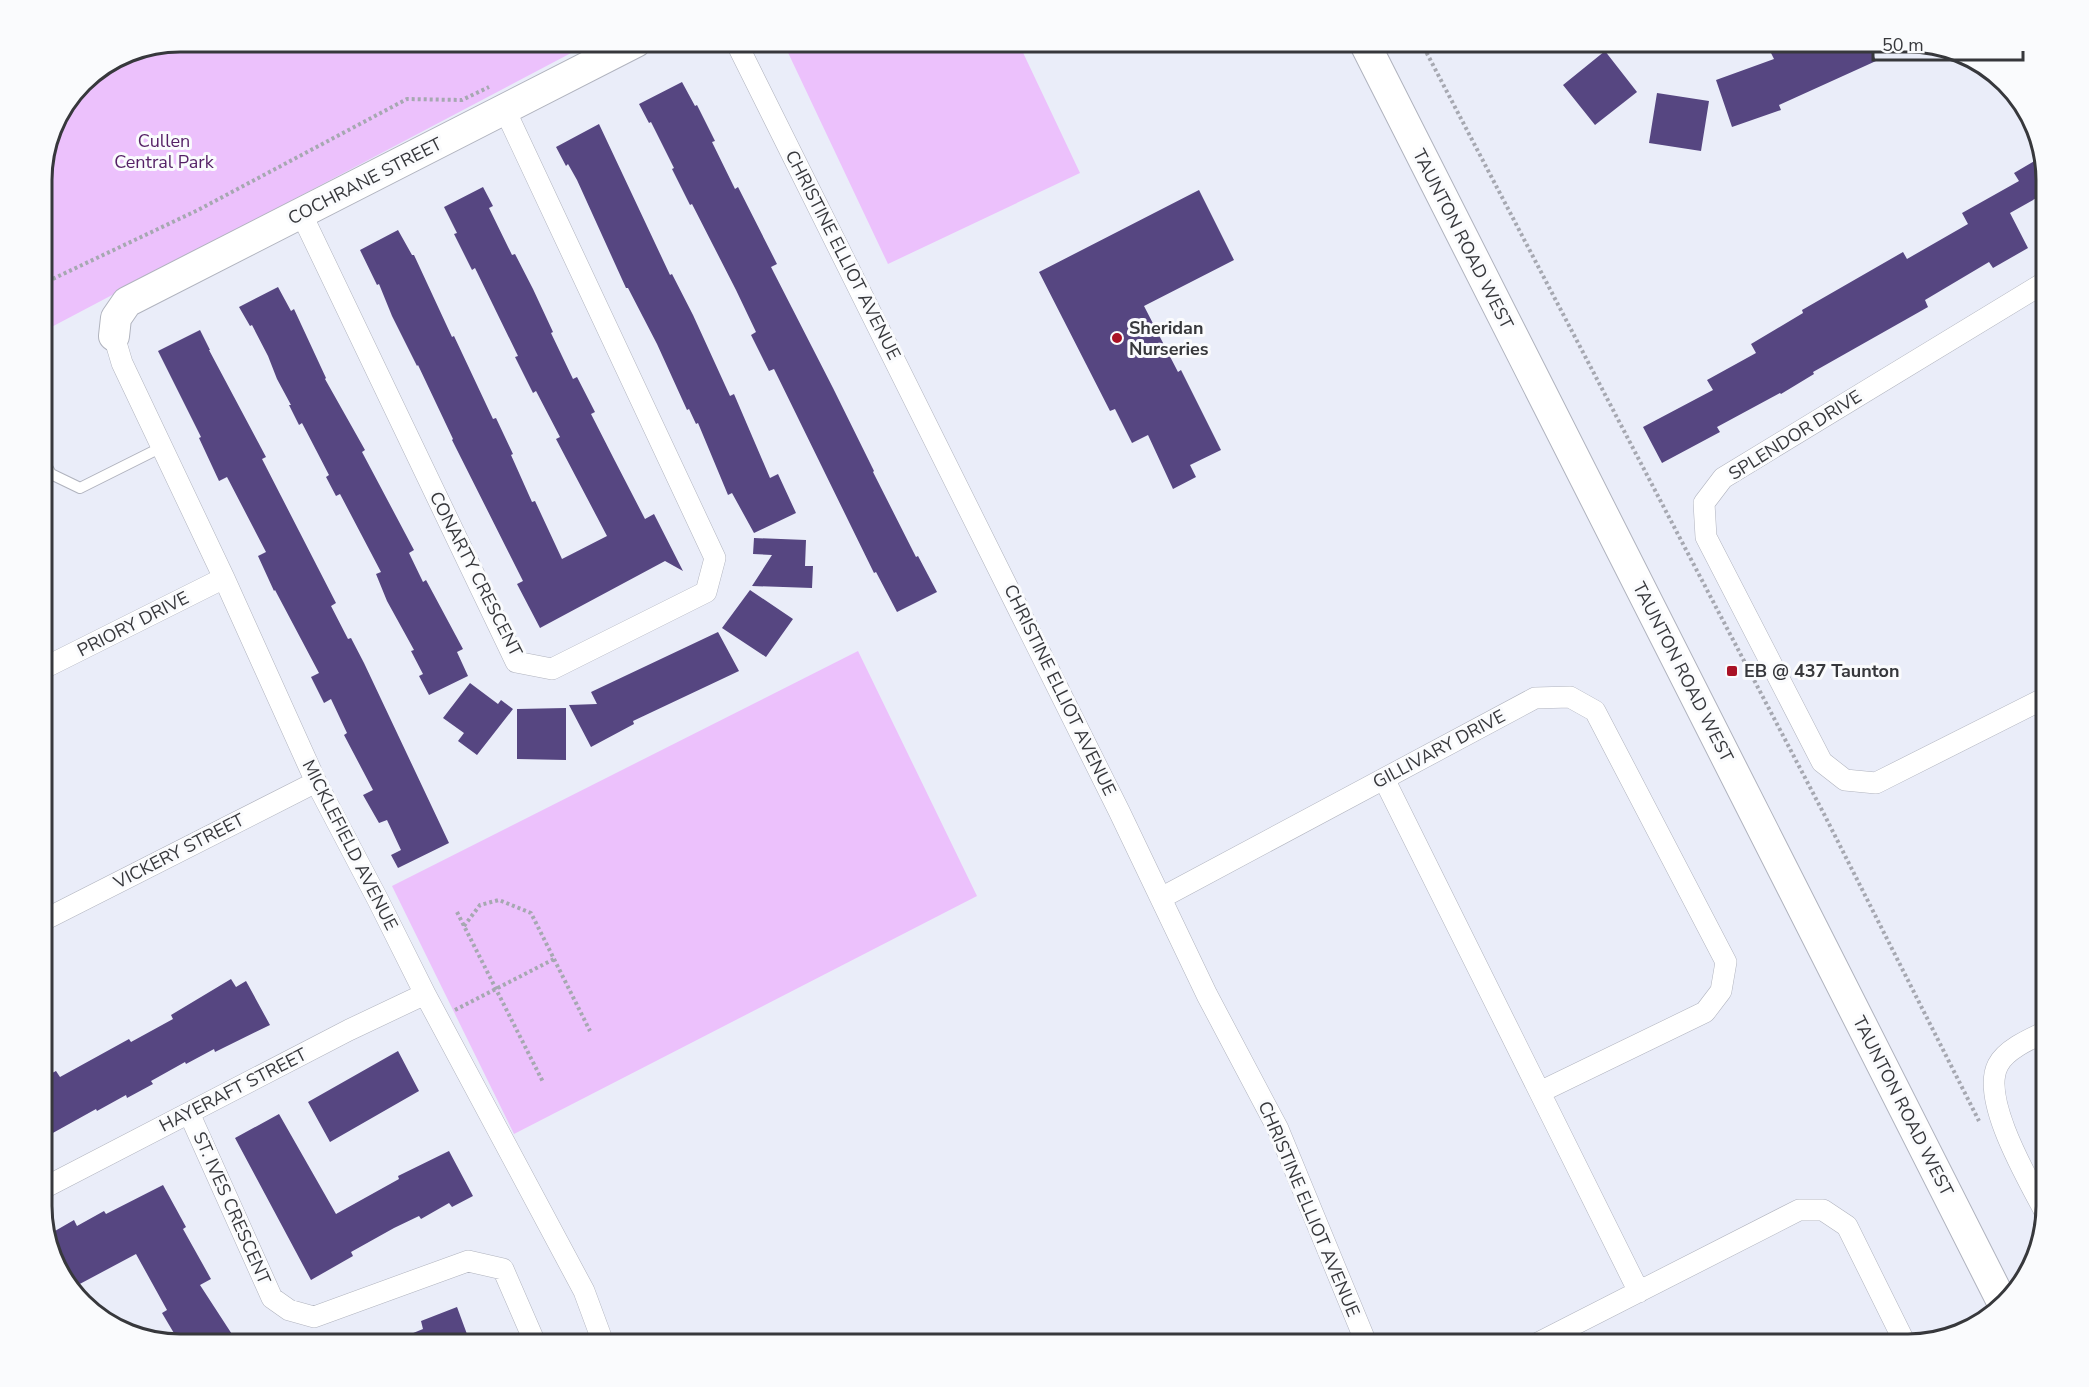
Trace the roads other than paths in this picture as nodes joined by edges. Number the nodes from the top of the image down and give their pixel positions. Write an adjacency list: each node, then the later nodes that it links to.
1 (1369, 52): 24 (main road, TAUNTON ROAD WEST)
2 (610, 53): 4 (main road, COCHRANE STREET)
3 (741, 53): 15 (street, CHRISTINE ELLIOT AVENUE)
4 (498, 98): 5 (main road, COCHRANE STREET); 5 (street, CONARTY CRESCENT)
5 (301, 213): 7 (main road, COCHRANE STREET)
6 (2036, 287): 12 (street, SPLENDOR DRIVE)
7 (114, 336): 8 (street, MICKLEFIELD AVENUE)
8 (162, 447): 9 (lane); 10 (street, MICKLEFIELD AVENUE)
9 (53, 478)
10 (224, 578): 11 (street, PRIORY DRIVE); 14 (street, MICKLEFIELD AVENUE)
11 (53, 664)
12 (2036, 703)
13 (1384, 779): 15 (street, GILLIVARY DRIVE); 19 (street); 19 (street, GILLIVARY DRIVE)
14 (316, 782): 16 (street, VICKERY STREET); 17 (street, MICKLEFIELD AVENUE)
15 (1161, 898): 27 (street, CHRISTINE ELLIOT AVENUE)
16 (53, 915)
17 (425, 994): 20 (street, HAYERAFT STREET); 26 (street, MICKLEFIELD AVENUE)
18 (2036, 1036): 22 (street)
19 (1540, 1092): 23 (street)
20 (189, 1113): 21 (street, HAYERAFT STREET); 25 (street, ST. IVES CRESCENT)
21 (53, 1183)
22 (2036, 1194)
23 (1639, 1292): 28 (street); 29 (street)
24 (1999, 1297)
25 (531, 1334)
26 (600, 1334)
27 (1362, 1334)
28 (1556, 1334)
29 (1901, 1334)

